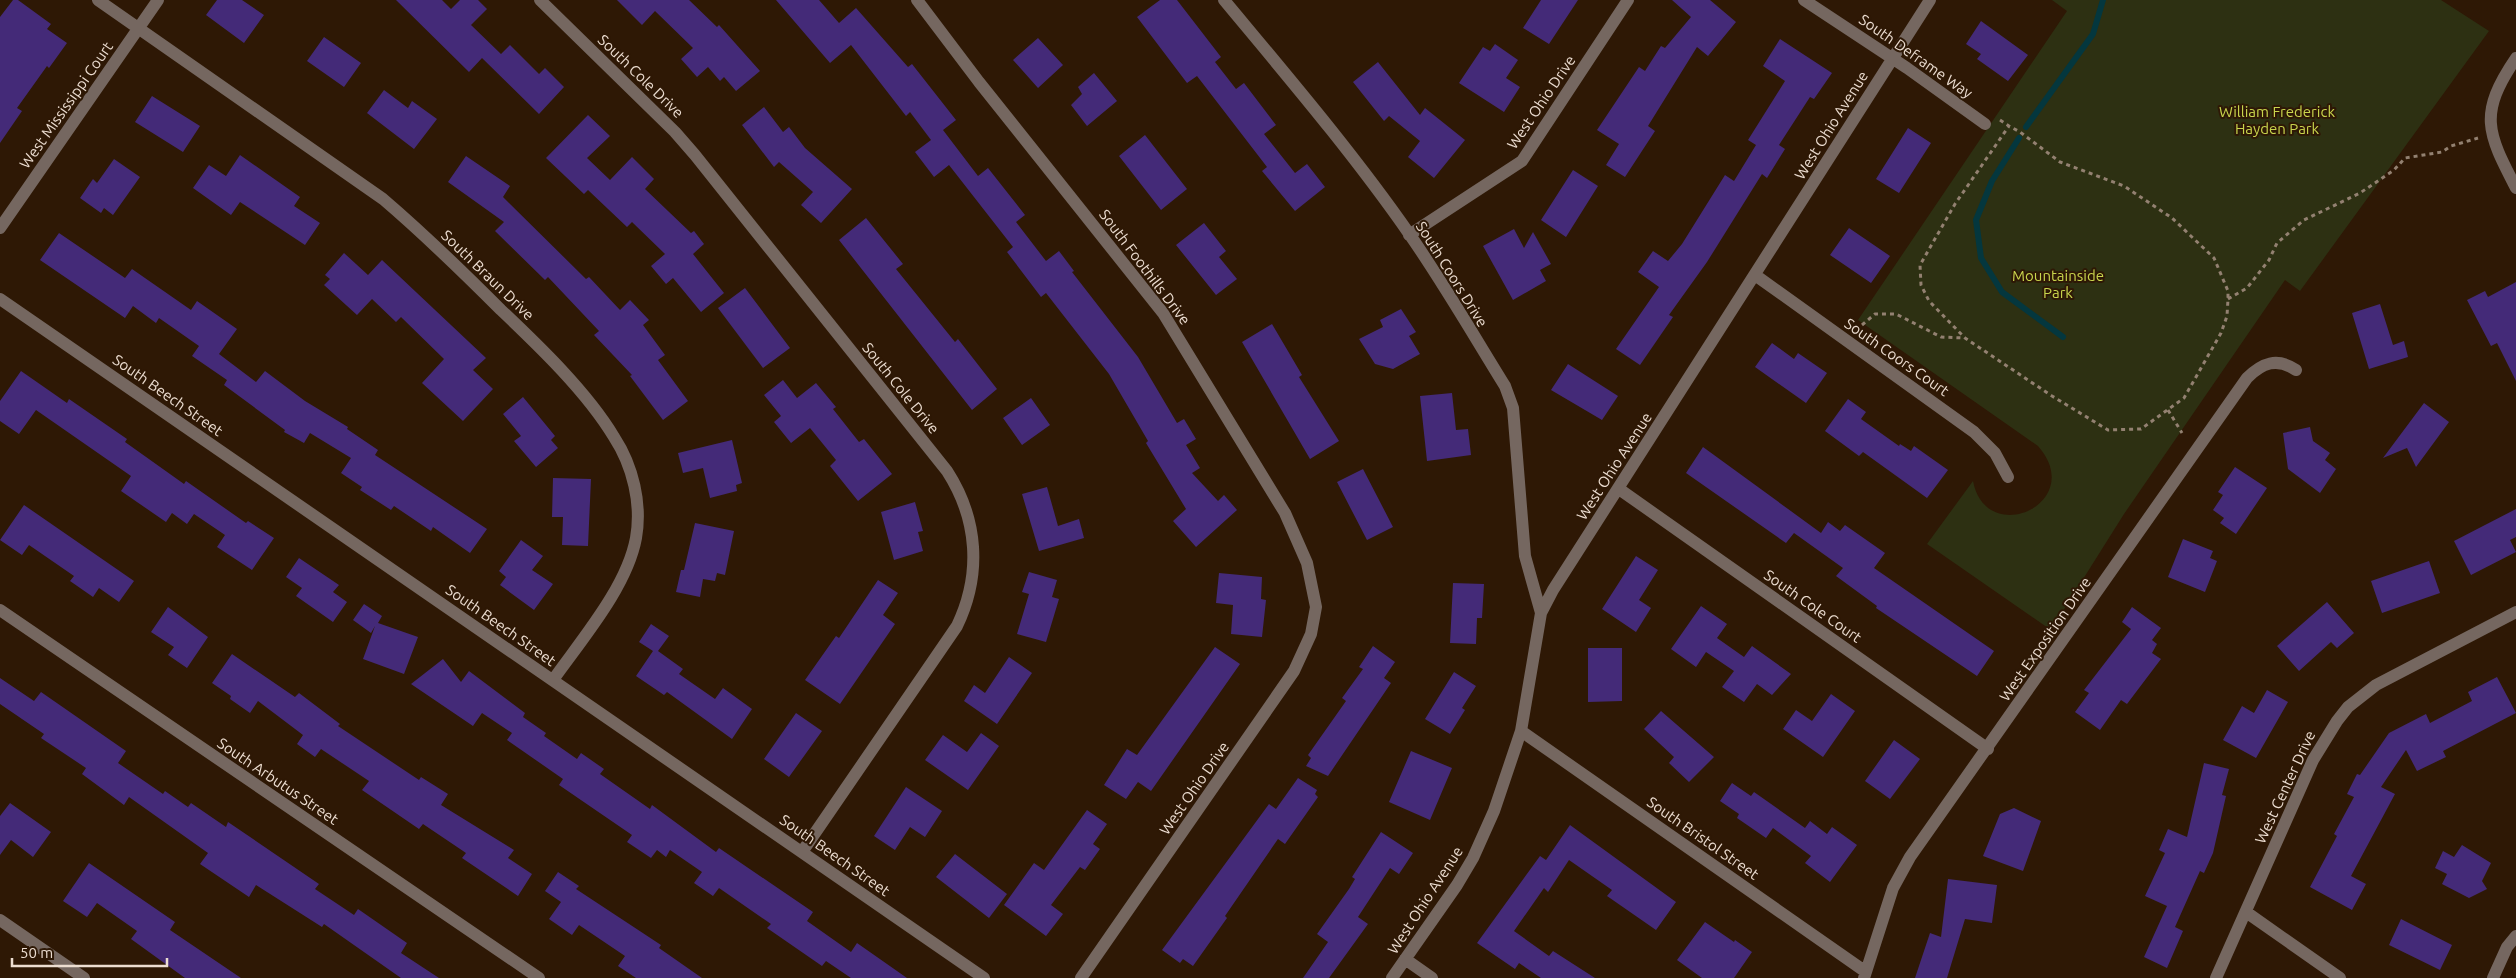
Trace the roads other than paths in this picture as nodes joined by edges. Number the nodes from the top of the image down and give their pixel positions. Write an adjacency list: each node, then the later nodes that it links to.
1 (98, 0): 9 (street, South Braun Drive)
2 (158, 0): 9 (street, West Mississippi Court)
3 (540, 0): 28 (street, South Cole Drive)
4 (917, 0): 21 (street, South Foothills Drive)
5 (1224, 0): 15 (street, South Coors Drive)
6 (1628, 0): 15 (street, West Ohio Drive)
7 (1804, 0): 11 (street, South Deframe Way)
8 (1930, 0): 11 (street, West Ohio Avenue)
9 (138, 28): 14 (street, West Mississippi Court); 25 (street, South Braun Drive)
10 (2516, 58): 13 (street)
11 (1893, 59): 12 (street, South Deframe Way); 16 (street, West Ohio Avenue)
12 (1984, 124)
13 (2516, 188)
14 (0, 228)
15 (1410, 235): 24 (street, South Coors Drive)
16 (1755, 275): 19 (street, South Coors Court); 20 (street, West Ohio Avenue)
17 (0, 299): 25 (street, South Beech Street)
18 (2296, 370): 27 (street, West Exposition Drive)
19 (2008, 477)
20 (1619, 489): 24 (street, West Ohio Avenue); 27 (street, South Cole Court)
21 (1316, 607): 37 (street, West Ohio Drive)
22 (0, 610): 35 (street, South Arbutus Street)
23 (2516, 612): 29 (street, West Center Drive)
24 (1541, 613): 26 (street, West Ohio Avenue)
25 (553, 680): 28 (street, South Beech Street)
26 (1521, 731): 32 (street, West Ohio Avenue); 33 (street, South Bristol Street)
27 (1988, 749): 33 (street, West Exposition Drive)
28 (802, 852): 36 (street, South Beech Street)
29 (2246, 912): 40 (street, West Center Drive); 41 (street)
30 (0, 920): 34 (street)
31 (2516, 936): 42 (street)
32 (1405, 960): 38 (street, West Ohio Avenue); 39 (street)
33 (1865, 975)
34 (84, 978)
35 (538, 978)
36 (984, 978)
37 (1081, 978)
38 (1392, 978)
39 (1432, 978)
40 (2216, 978)
41 (2340, 978)
42 (2493, 978)

